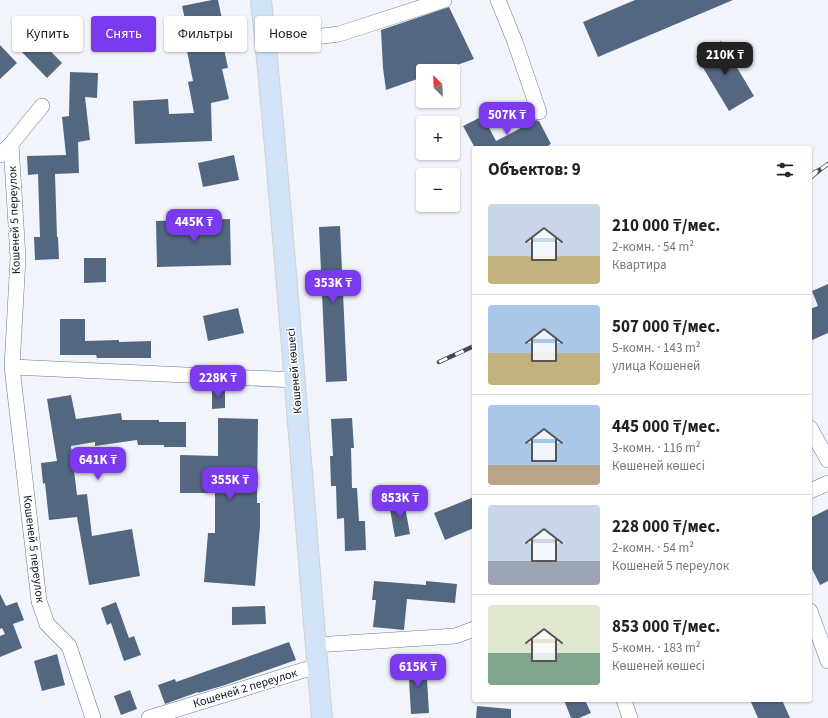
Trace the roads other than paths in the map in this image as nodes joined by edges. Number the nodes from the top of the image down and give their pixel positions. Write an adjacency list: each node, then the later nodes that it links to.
1 (262, 0): 4 (main road, Көшеней көшесі)
2 (444, 0): 5 (street)
3 (498, 0): 8 (street)
4 (263, 16)
5 (321, 36)
6 (267, 52): 12 (main road, Көшеней көшесі)
7 (42, 106): 9 (street, Кошеней 5 переулок)
8 (539, 112)
9 (11, 144): 10 (street, Кошеней 5 переулок); 11 (street, Кошеней 5 переулок)
10 (0, 155)
11 (12, 368): 12 (street); 24 (street, Кошеней 5 переулок)
12 (295, 380): 19 (main road, Көшеней көшесі)
13 (812, 432): 14 (street)
14 (828, 460)
15 (828, 483): 16 (street)
16 (812, 490)
17 (812, 617): 20 (street)
18 (472, 630): 19 (street)
19 (315, 645): 21 (main road, Көшеней көшесі)
20 (828, 661)
21 (317, 666): 23 (street, Кошеней 2 переулок); 25 (main road, Көшеней көшесі)
22 (625, 702): 26 (street)
23 (157, 717)
24 (93, 718)
25 (322, 718)
26 (630, 718)

